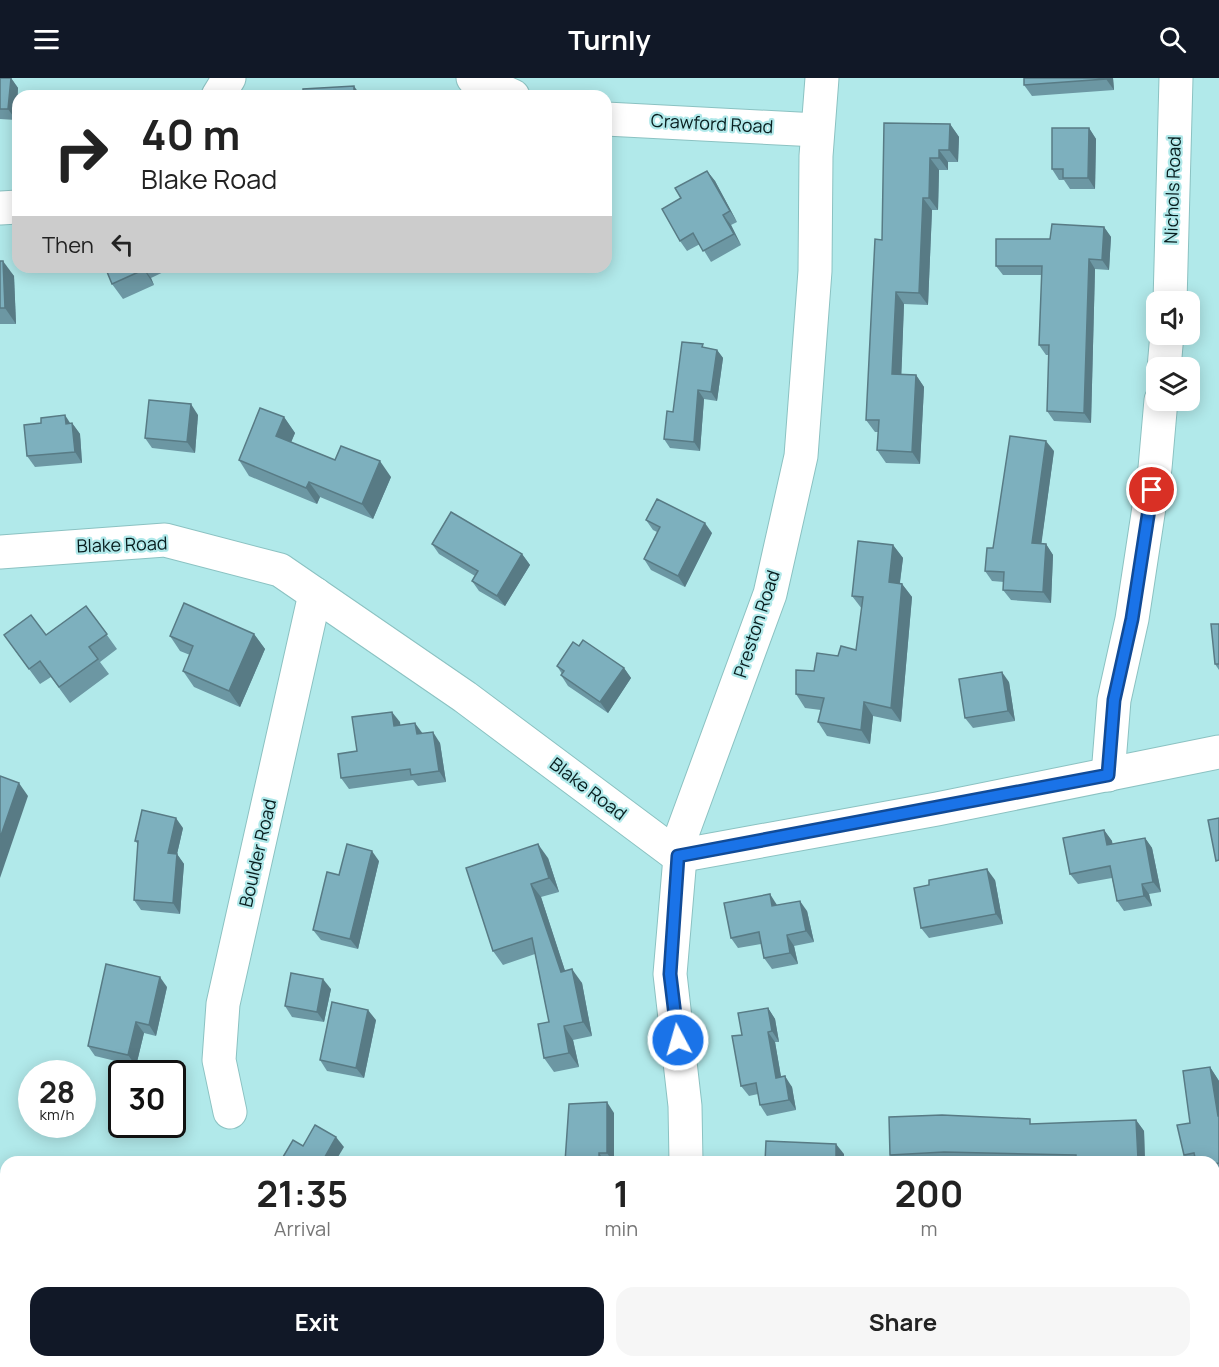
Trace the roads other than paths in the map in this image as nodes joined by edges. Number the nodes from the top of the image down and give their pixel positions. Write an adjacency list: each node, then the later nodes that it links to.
1 (473, 78): 4 (street)
2 (822, 78): 6 (street, Preston Road)
3 (1176, 78): 7 (street, Nichols Road)
4 (500, 90)
5 (612, 119): 6 (street, Crawford Road)
6 (817, 130): 13 (street, Preston Road)
7 (1170, 291)
8 (1160, 411): 12 (street)
9 (0, 552): 10 (street, Blake Road)
10 (315, 594): 13 (street, Blake Road); 14 (street, Boulder Road)
11 (1219, 752): 12 (street)
12 (1108, 775): 13 (street)
13 (678, 856): 15 (street, Preston Road)
14 (230, 1112)
15 (686, 1156)

